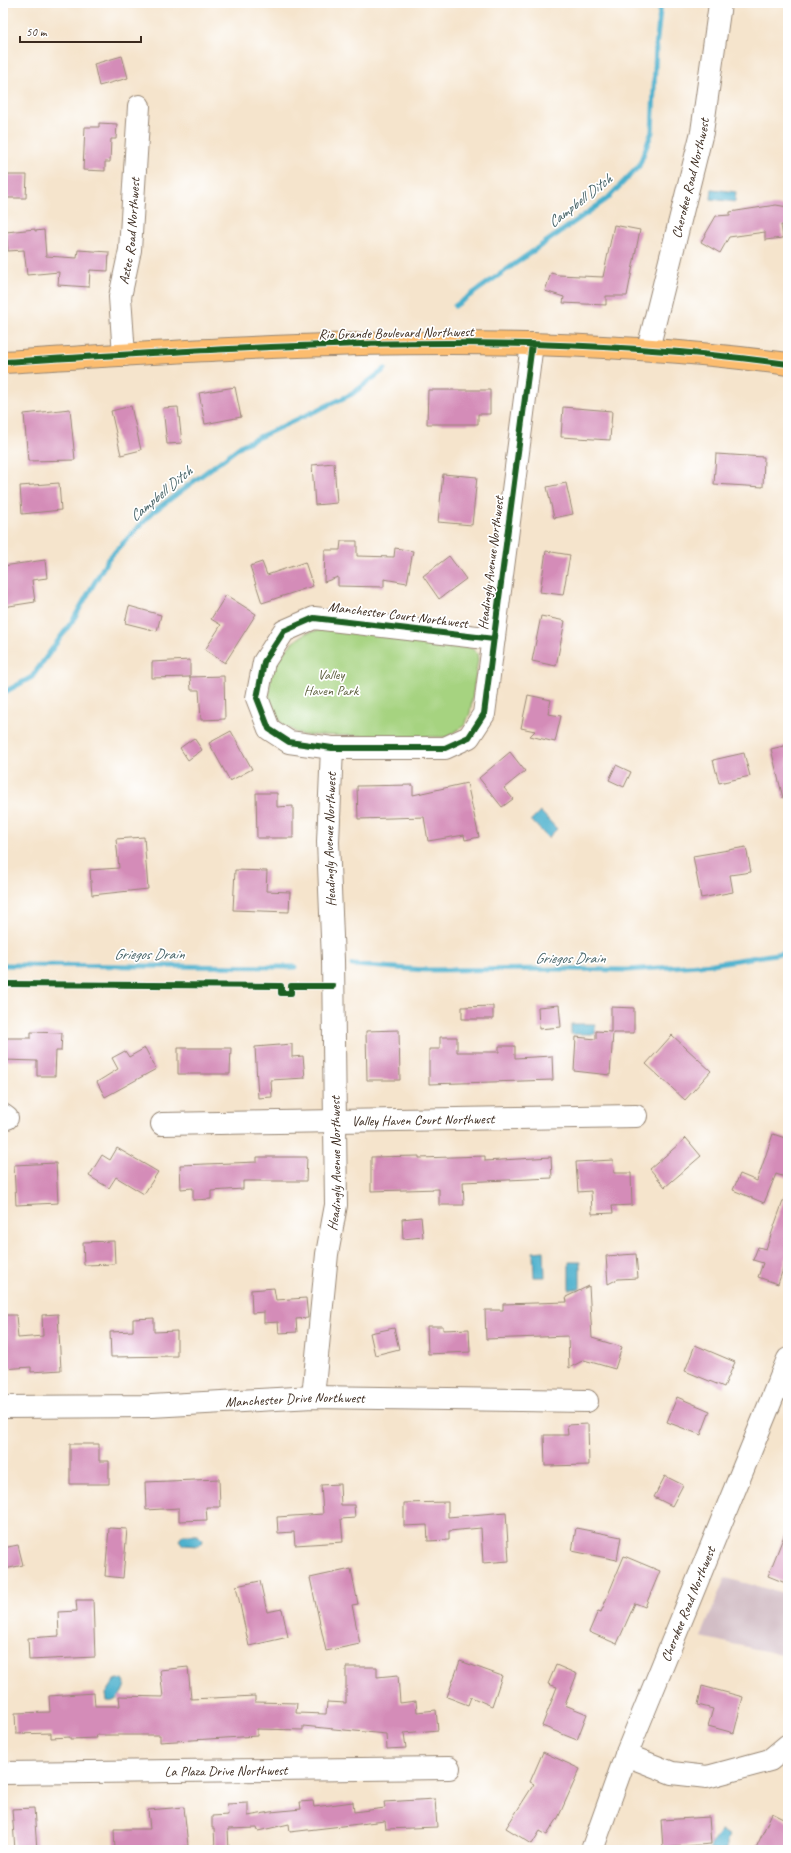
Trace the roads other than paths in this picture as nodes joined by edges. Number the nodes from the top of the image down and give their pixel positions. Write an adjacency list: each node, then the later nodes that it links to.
1 (720, 4): 4 (street, Cherokee Road Northwest)
2 (139, 106): 5 (street, Aztec Road Northwest)
3 (532, 344): 4 (main road, Rio Grande Boulevard Northwest); 5 (main road, Rio Grande Boulevard Northwest); 8 (street, Headingly Avenue Northwest)
4 (648, 349): 7 (main road, Rio Grande Boulevard Northwest)
5 (124, 355): 6 (main road, Rio Grande Boulevard Northwest)
6 (3, 362)
7 (788, 364)
8 (494, 639): 9 (street, Headingly Avenue Northwest); 9 (street, Manchester Court Northwest)
9 (332, 748): 11 (street, Headingly Avenue Northwest)
10 (636, 1116): 11 (street, Valley Haven Court Northwest)
11 (334, 1122): 12 (street, Valley Haven Court Northwest); 14 (street, Headingly Avenue Northwest)
12 (162, 1124)
13 (788, 1359): 18 (street, Cherokee Road Northwest)
14 (313, 1397): 15 (street, Manchester Drive Northwest); 16 (street, Manchester Drive Northwest)
15 (587, 1401)
16 (3, 1407)
17 (788, 1745): 18 (street)
18 (626, 1755): 21 (street, Cherokee Road Northwest)
19 (449, 1768): 20 (street, La Plaza Drive Northwest)
20 (3, 1773)
21 (592, 1850)

